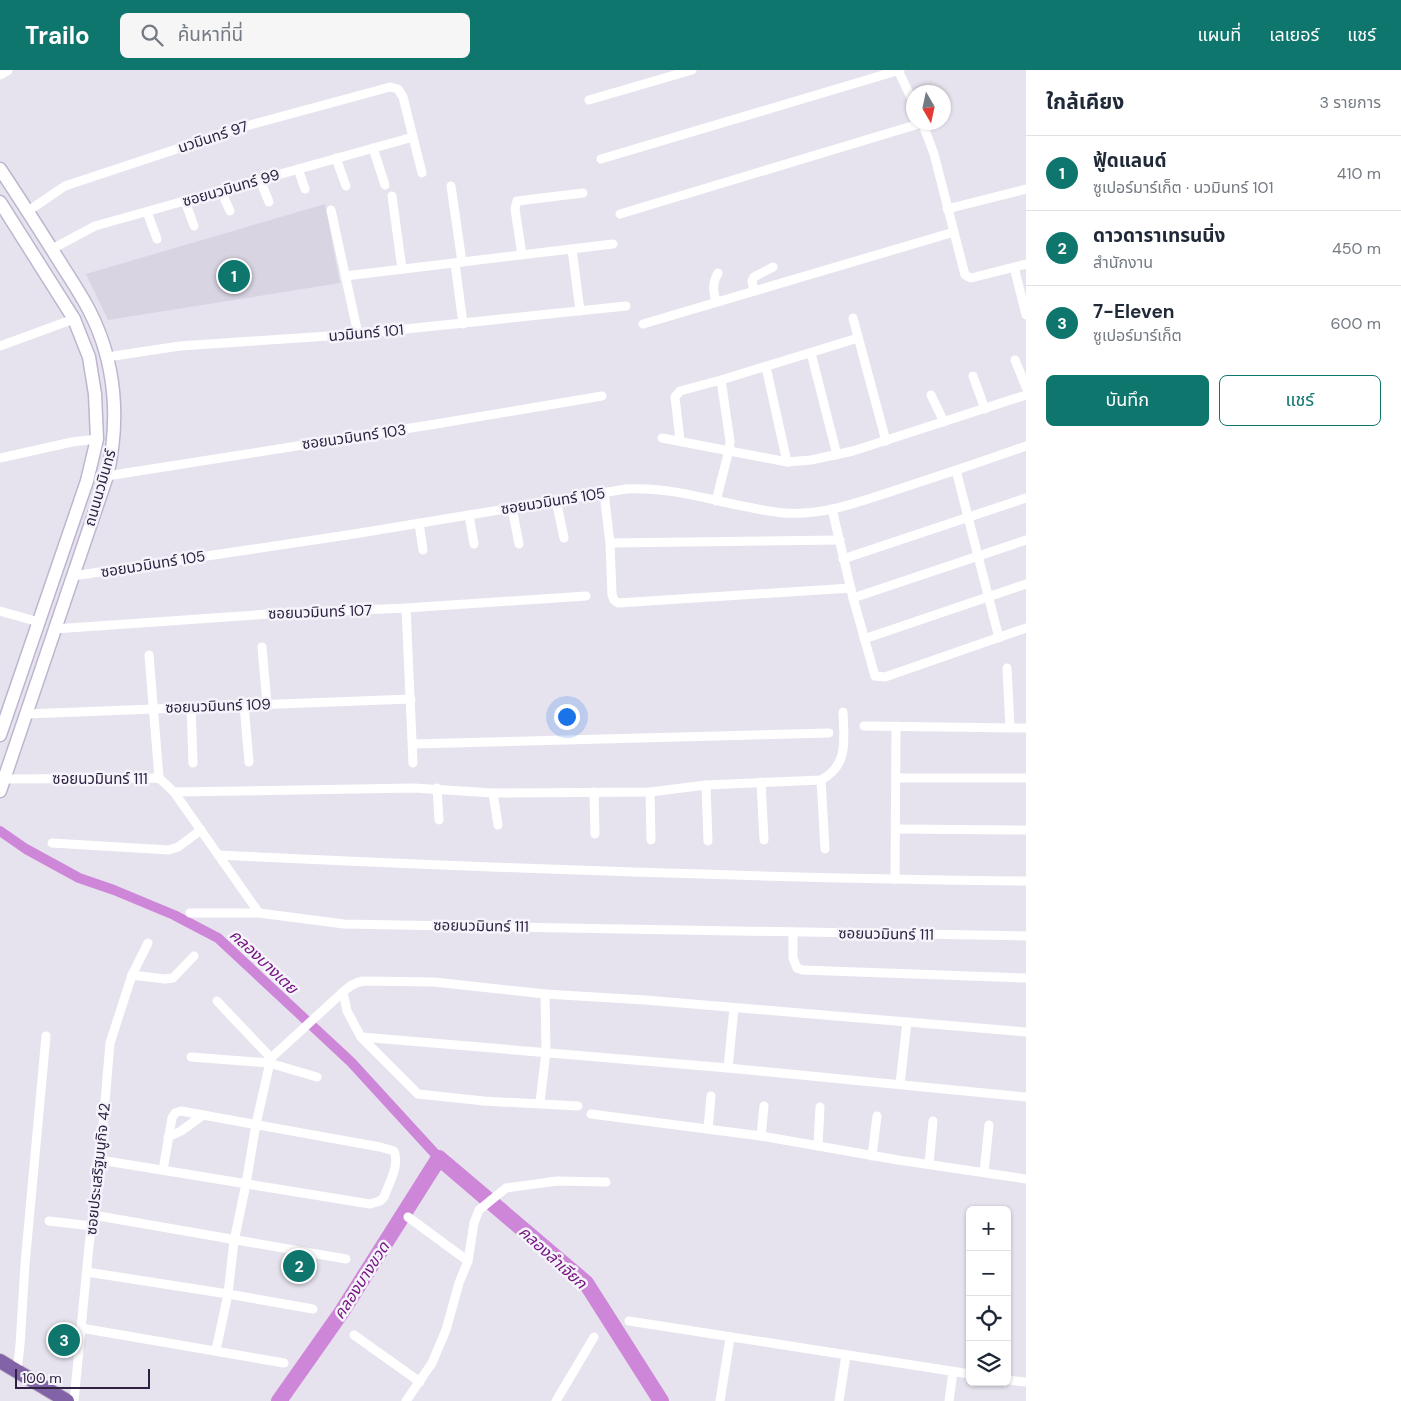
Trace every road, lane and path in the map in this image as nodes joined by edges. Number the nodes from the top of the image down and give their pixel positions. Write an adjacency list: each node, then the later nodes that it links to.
1 (692, 70): 4 (street)
2 (899, 70): 3 (street); 10 (street)
3 (906, 86)
4 (589, 100)
5 (906, 128): 31 (street)
6 (925, 130): 26 (street)
7 (413, 136): 8 (street, ซอยนวมินทร์ 99); 13 (street); 28 (street, นวมินทร์ 97)
8 (373, 148): 9 (street, ซอยนวมินทร์ 99); 15 (street)
9 (336, 158): 11 (street, ซอยนวมินทร์ 99); 16 (street)
10 (601, 159)
11 (298, 169): 14 (street, ซอยนวมินทร์ 99); 18 (street)
12 (0, 170): 28 (main road, ถนนนวมินทร์)
13 (422, 173)
14 (260, 180): 20 (street, ซอยนวมินทร์ 99); 25 (street)
15 (385, 185)
16 (346, 186)
17 (451, 186): 39 (street)
18 (305, 189)
19 (1026, 189): 26 (street)
20 (221, 191): 23 (street, ซอยนวมินทร์ 99); 29 (street)
21 (583, 193): 38 (street)
22 (392, 196): 43 (street)
23 (185, 201): 30 (street, ซอยนวมินทร์ 99); 32 (street)
24 (0, 202): 53 (main road, ถนนนวมินทร์)
25 (269, 202)
26 (948, 209): 33 (street)
27 (331, 210): 45 (street)
28 (28, 211): 36 (main road, ถนนนวมินทร์)
29 (230, 211)
30 (146, 212): 34 (street); 36 (street, ซอยนวมินทร์ 99)
31 (620, 214)
32 (194, 226)
33 (954, 232): 42 (street); 46 (street)
34 (157, 239)
35 (613, 244): 37 (street)
36 (52, 249): 60 (main road, ถนนนวมินทร์)
37 (572, 249): 38 (street); 50 (street)
38 (522, 255): 39 (street)
39 (458, 262): 43 (street); 54 (street)
40 (1026, 264): 42 (street)
41 (773, 267): 46 (street)
42 (1014, 267): 47 (street)
43 (402, 269): 45 (street)
44 (718, 273): 48 (street)
45 (345, 276): 56 (street)
46 (754, 291): 48 (street)
47 (1024, 294): 51 (street)
48 (716, 302): 55 (street)
49 (626, 306): 50 (street, นวมินทร์ 101)
50 (580, 311): 54 (street, นวมินทร์ 101)
51 (1026, 315)
52 (852, 318): 57 (street)
53 (74, 319): 58 (street); 72 (main road, ถนนนวมินทร์)
54 (463, 324): 56 (street, นวมินทร์ 101)
55 (643, 324)
56 (358, 334): 60 (street, นวมินทร์ 101)
57 (858, 338): 59 (street); 74 (street)
58 (0, 346)
59 (811, 353): 62 (street); 77 (street)
60 (107, 357): 81 (main road, ถนนนวมินทร์)
61 (1015, 360): 65 (street)
62 (766, 367): 64 (street); 79 (street)
63 (973, 376): 69 (street)
64 (721, 380): 73 (street); 76 (street)
65 (1026, 387)
66 (931, 395): 70 (street)
67 (1026, 395): 69 (street)
68 (602, 396): 81 (street, ซอยนวมินทร์ 103)
69 (985, 408): 70 (street)
70 (944, 422): 74 (street)
71 (662, 438): 73 (street)
72 (97, 439): 78 (street); 108 (main road, ถนนนวมินทร์)
73 (680, 440): 76 (street)
74 (886, 441): 77 (street)
75 (1026, 446): 80 (street, ซอยนวมินทร์ 105)
76 (729, 450): 79 (street); 85 (street)
77 (837, 455): 79 (street)
78 (0, 458)
79 (787, 462)
80 (956, 470): 87 (street, ซอยนวมินทร์ 105); 89 (street)
81 (107, 476): 100 (main road, ถนนนวมินทร์)
82 (604, 493): 84 (street, ซอยนวมินทร์ 105); 85 (street, ซอยนวมินทร์ 105); 94 (street)
83 (1026, 498): 89 (street)
84 (556, 500): 86 (street, ซอยนวมินทร์ 105); 91 (street)
85 (716, 501): 87 (street, ซอยนวมินทร์ 105)
86 (512, 508): 88 (street, ซอยนวมินทร์ 105); 96 (street)
87 (832, 509): 92 (street)
88 (469, 515): 90 (street, ซอยนวมินทร์ 105); 95 (street)
89 (968, 517): 98 (street); 99 (street)
90 (419, 523): 97 (street); 100 (street, ซอยนวมินทร์ 105)
91 (564, 538)
92 (840, 540): 94 (street); 99 (street)
93 (1026, 540): 98 (street)
94 (610, 543): 102 (street)
95 (474, 544)
96 (519, 544)
97 (423, 550)
98 (978, 557): 104 (street); 105 (street)
99 (844, 558): 102 (street)
100 (73, 576): 109 (main road, ถนนนวมินทร์)
101 (1026, 584): 105 (street)
102 (851, 588): 104 (street)
103 (586, 596): 106 (street, ซอยนวมินทร์ 107)
104 (854, 598): 111 (street)
105 (989, 598): 111 (street); 112 (street)
106 (406, 608): 109 (street, ซอยนวมินทร์ 107); 116 (street)
107 (0, 611): 108 (street)
108 (39, 622): 128 (main road, ถนนนวมินทร์)
109 (54, 628): 122 (main road, ถนนนวมินทร์)
110 (1026, 628): 112 (street)
111 (864, 638): 112 (street)
112 (999, 638)
113 (262, 647): 117 (street)
114 (149, 655): 120 (street)
115 (1007, 668): 125 (street)
116 (410, 699): 117 (street, ซอยนวมินทร์ 109); 129 (street)
117 (267, 704): 118 (street, ซอยนวมินทร์ 109)
118 (244, 705): 119 (street, ซอยนวมินทร์ 109); 130 (street)
119 (191, 707): 120 (street, ซอยนวมินทร์ 109); 131 (street)
120 (153, 709): 122 (street, ซอยนวมินทร์ 109); 133 (street)
121 (843, 712): 136 (street)
122 (26, 714): 138 (main road, ถนนนวมินทร์)
123 (864, 726): 124 (street)
124 (896, 726): 125 (street); 134 (street)
125 (1010, 728): 126 (street)
126 (1026, 728)
127 (829, 733): 129 (street)
128 (0, 735)
129 (413, 744): 132 (street)
130 (249, 762)
131 (193, 763)
132 (413, 763)
133 (158, 778): 138 (street, ซอยนวมินทร์ 111); 141 (street, ซอยนวมินทร์ 111)
134 (896, 778): 135 (street); 147 (street)
135 (1026, 778)
136 (821, 780): 137 (street); 155 (street)
137 (761, 782): 139 (street); 152 (street)
138 (2, 785)
139 (706, 785): 143 (street); 153 (street)
140 (437, 788): 141 (street); 144 (street); 145 (street)
141 (174, 792): 148 (street, ซอยนวมินทร์ 111)
142 (594, 792): 143 (street); 144 (street); 150 (street)
143 (650, 792): 151 (street)
144 (493, 793): 146 (street)
145 (439, 820)
146 (498, 826)
147 (896, 829): 149 (street); 157 (street)
148 (201, 830): 154 (street); 156 (street, ซอยนวมินทร์ 111)
149 (1026, 830)
150 (596, 834)
151 (651, 840)
152 (764, 840)
153 (708, 841)
154 (52, 843)
155 (825, 849)
156 (219, 855): 157 (street); 160 (street, ซอยนวมินทร์ 111)
157 (895, 880): 158 (street)
158 (1026, 880)
159 (190, 913): 160 (street)
160 (259, 913): 161 (street, ซอยนวมินทร์ 111)
161 (793, 932): 162 (street, ซอยนวมินทร์ 111); 166 (street)
162 (1026, 936)
163 (148, 943): 165 (street, ซอยประเสริฐมนูกิจ 42)
164 (194, 956): 165 (street)
165 (132, 975): 198 (street, ซอยประเสริฐมนูกิจ 42)
166 (1026, 978)
167 (343, 992): 168 (street); 174 (street); 177 (street)
168 (544, 994): 170 (street); 175 (street)
169 (218, 1001): 177 (street)
170 (734, 1008): 171 (street); 178 (street)
171 (906, 1022): 172 (street); 180 (street)
172 (1026, 1032)
173 (46, 1036): 224 (street)
174 (362, 1037): 175 (street); 183 (street)
175 (546, 1052): 178 (street); 183 (street)
176 (192, 1057): 177 (street)
177 (270, 1061): 179 (street); 191 (street)
178 (728, 1068): 180 (street)
179 (318, 1077)
180 (900, 1084): 182 (street)
181 (711, 1096): 193 (street)
182 (1026, 1097)
183 (540, 1102): 184 (street)
184 (578, 1106)
185 (764, 1106): 194 (street)
186 (820, 1107): 196 (street)
187 (591, 1114): 193 (street)
188 (203, 1115): 191 (street); 195 (street); 195 (street)
189 (876, 1116): 197 (street)
190 (933, 1121): 199 (street)
191 (256, 1124): 204 (street); 204 (street)
192 (990, 1125): 201 (street)
193 (708, 1129): 194 (street)
194 (761, 1136): 196 (street)
195 (168, 1137): 200 (street)
196 (818, 1146): 197 (street)
197 (872, 1156): 199 (street)
198 (100, 1160): 200 (street); 205 (street, ซอยประเสริฐมนูกิจ 42)
199 (929, 1164): 201 (street)
200 (163, 1170): 204 (street)
201 (984, 1172): 202 (street)
202 (1026, 1179)
203 (606, 1182): 211 (street)
204 (246, 1184): 209 (street)
205 (93, 1215): 208 (street, ซอยประเสริฐมนูกิจ 42); 209 (street)
206 (408, 1217): 211 (street)
207 (49, 1221): 208 (street)
208 (92, 1226): 212 (street, ซอยประเสริฐมนูกิจ 42)
209 (234, 1240): 210 (street); 213 (street)
210 (346, 1259)
211 (468, 1261): 228 (street)
212 (87, 1272): 213 (street); 216 (street, ซอยประเสริฐมนูกิจ 42)
213 (228, 1294): 214 (street); 220 (street)
214 (313, 1309)
215 (629, 1321): 219 (street)
216 (81, 1328): 220 (street); 231 (street, ซอยประเสริฐมนูกิจ 42)
217 (354, 1335): 228 (street)
218 (594, 1337): 233 (street)
219 (730, 1338): 221 (street); 234 (street)
220 (216, 1350): 223 (street)
221 (846, 1355): 225 (street); 235 (street)
222 (0, 1361): 224 (main road)
223 (284, 1362)
224 (17, 1371): 230 (main road)
225 (953, 1372): 226 (street); 236 (street)
226 (966, 1374)
227 (1011, 1380): 229 (street)
228 (420, 1382): 232 (street)
229 (1026, 1382)
230 (67, 1401)
231 (74, 1401)
232 (406, 1401)
233 (556, 1401)
234 (720, 1401)
235 (838, 1401)
236 (948, 1401)

